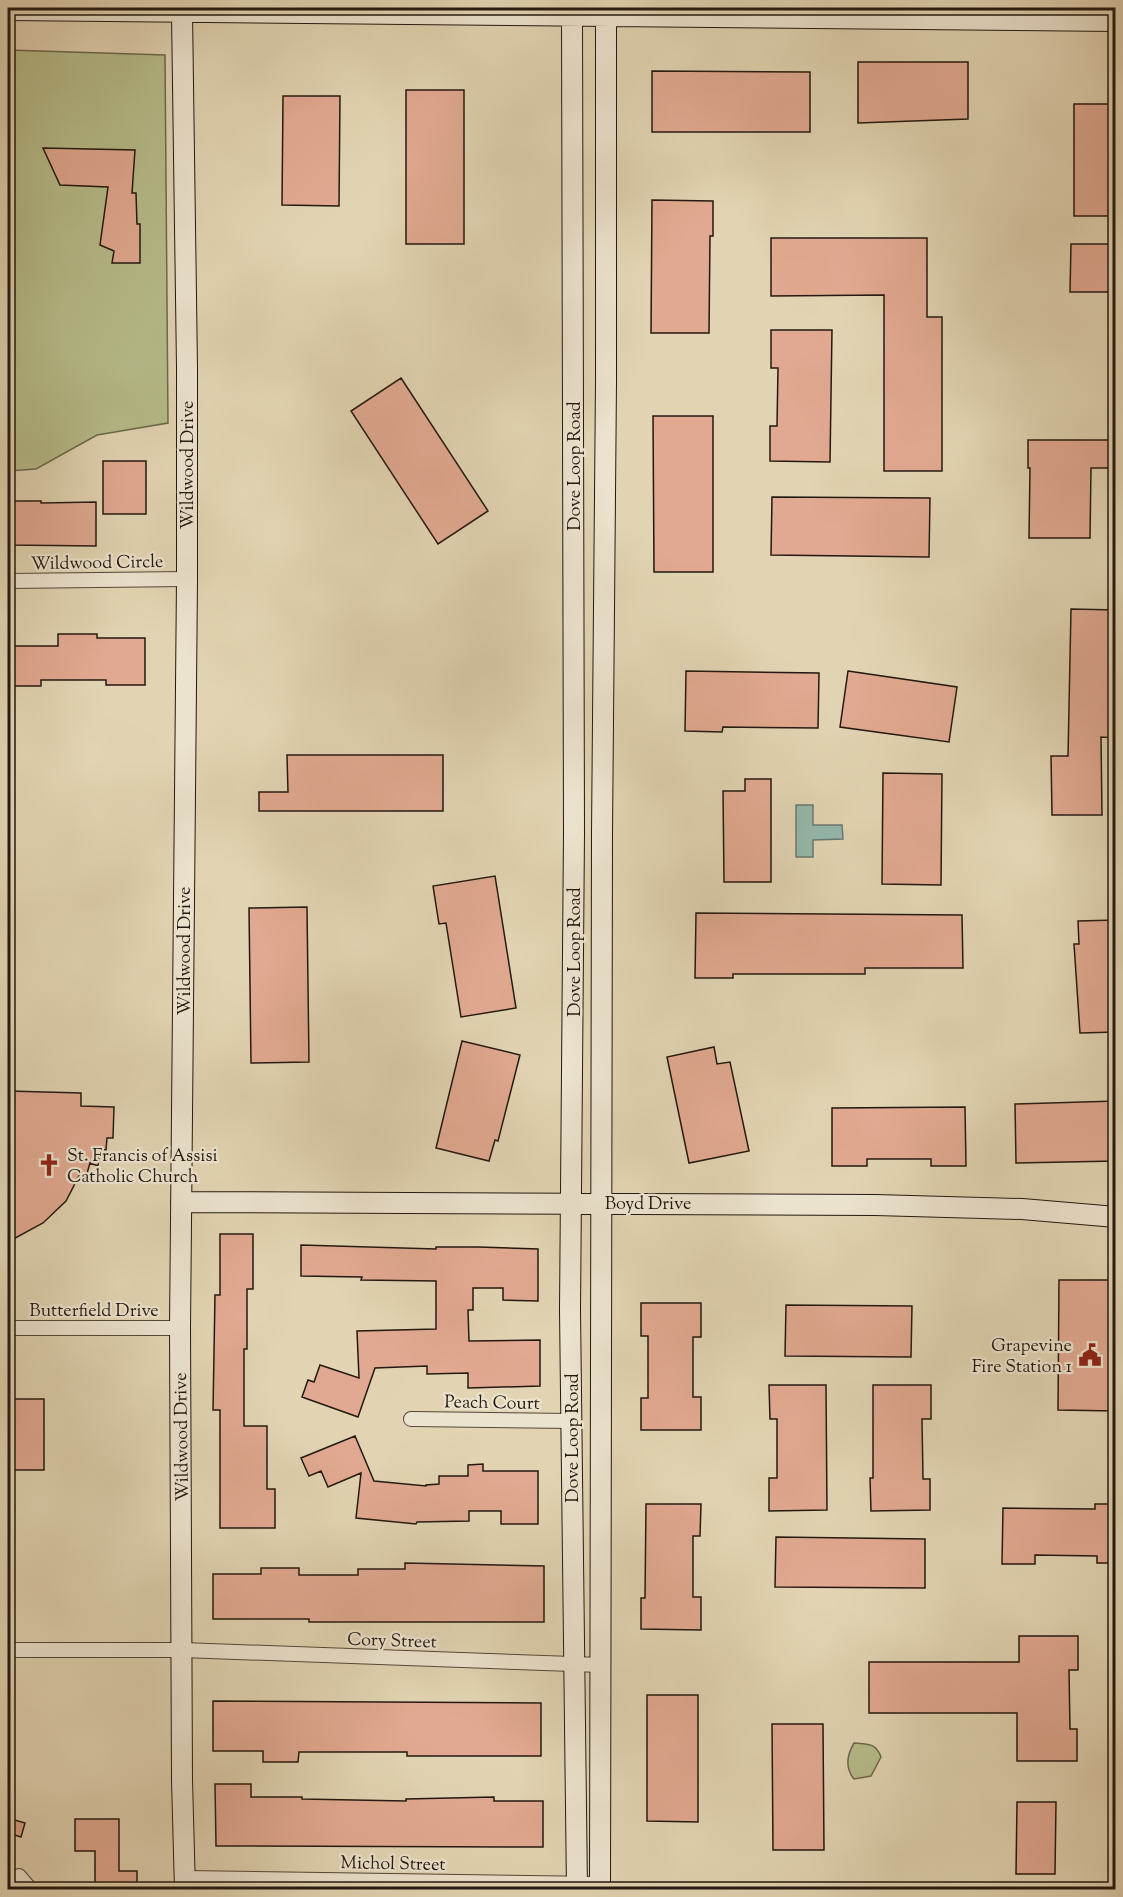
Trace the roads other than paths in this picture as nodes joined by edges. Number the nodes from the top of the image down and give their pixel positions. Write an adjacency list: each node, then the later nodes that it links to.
1 (8, 10): 2 (main road)
2 (182, 13): 3 (main road); 8 (main road, Wildwood Drive)
3 (572, 15): 4 (main road); 6 (main road, Dove Loop Road)
4 (606, 17): 5 (main road); 7 (main road, Dove Loop Road)
5 (1116, 21)
6 (574, 379): 7 (main road); 10 (main road, Dove Loop Road)
7 (606, 381): 11 (main road, Dove Loop Road)
8 (187, 579): 9 (street, Wildwood Circle); 12 (main road, Wildwood Drive)
9 (8, 581)
10 (574, 833): 11 (main road); 14 (main road, Dove Loop Road)
11 (602, 834): 13 (main road, Dove Loop Road)
12 (181, 1202): 14 (main road, Boyd Drive); 17 (main road, Wildwood Drive)
13 (602, 1202): 14 (main road, Boyd Drive); 15 (main road, Boyd Drive); 23 (main road, Dove Loop Road)
14 (572, 1203): 19 (main road, Dove Loop Road)
15 (1116, 1217)
16 (8, 1328): 17 (street, Butterfield Drive)
17 (180, 1328): 20 (main road, Wildwood Drive)
18 (411, 1419): 19 (street, Peach Court)
19 (572, 1421): 22 (main road, Dove Loop Road)
20 (182, 1650): 21 (street, Cory Street); 22 (street, Cory Street); 25 (main road, Wildwood Drive)
21 (8, 1653)
22 (573, 1664): 23 (street, Cory Street); 26 (main road, Dove Loop Road)
23 (601, 1665): 27 (main road, Dove Loop Road)
24 (19, 1876): 28 (street)
25 (185, 1884): 26 (street, Michol Street)
26 (576, 1887): 27 (street, Michol Street)
27 (600, 1887)
28 (32, 1890)

